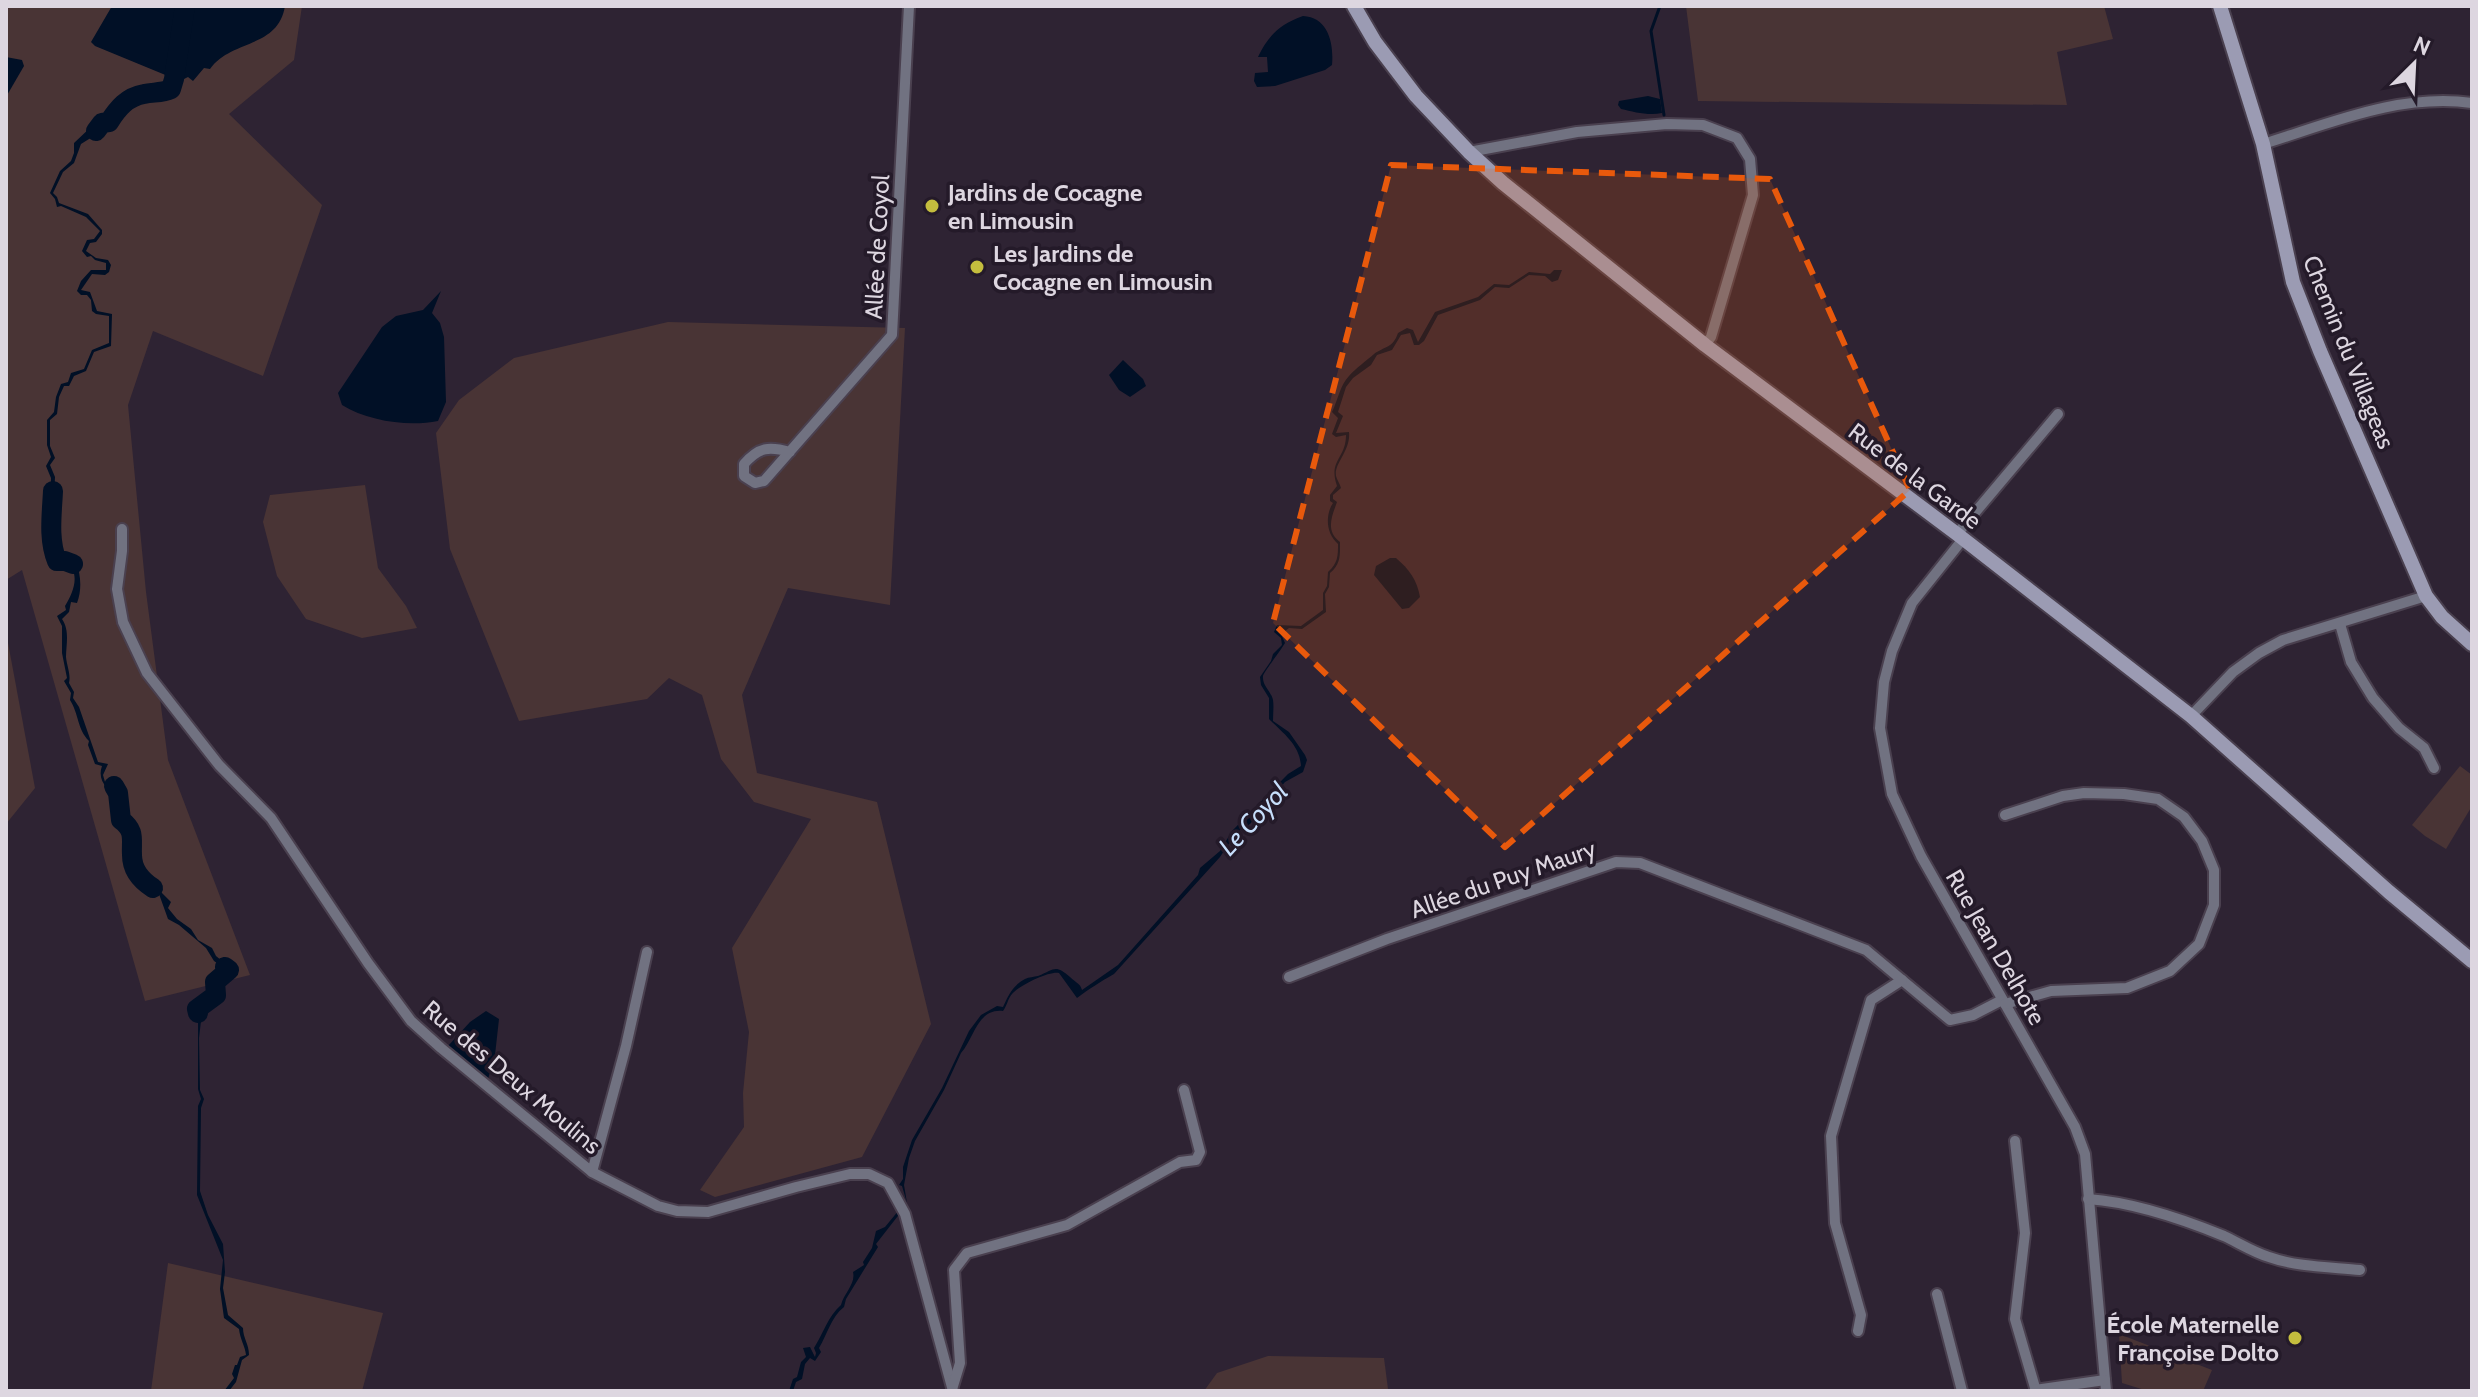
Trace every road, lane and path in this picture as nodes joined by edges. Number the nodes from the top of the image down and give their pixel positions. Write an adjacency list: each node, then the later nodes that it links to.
1 (909, 6): 9 (street, Allée de Coyol)
2 (1354, 6): 6 (main road, Rue de la Garde)
3 (2220, 6): 5 (main road, Chemin du Villageas)
4 (2472, 103): 5 (street)
5 (2263, 144): 12 (main road, Chemin du Villageas)
6 (1469, 152): 7 (main road, Rue de la Garde); 7 (street)
7 (1705, 345): 11 (main road, Rue de la Garde)
8 (2058, 414): 11 (street, Rue Jean Delhote)
9 (790, 452)
10 (122, 529): 25 (street, Rue des Deux Moulins)
11 (1960, 537): 15 (main road, Rue de la Garde); 22 (street, Rue Jean Delhote)
12 (2426, 596): 13 (street); 14 (main road, Chemin du Villageas)
13 (2340, 624): 15 (street); 16 (street)
14 (2472, 644)
15 (2191, 716): 19 (main road, Rue de la Garde)
16 (2434, 768)
17 (2005, 815): 22 (street)
18 (647, 952): 25 (street)
19 (2472, 961)
20 (1289, 977): 21 (street, Allée du Puy Maury)
21 (1902, 980): 22 (street, Allée du Puy Maury); 29 (street)
22 (2004, 1002): 26 (street, Rue Jean Delhote)
23 (1184, 1090): 31 (street)
24 (2015, 1141): 32 (street)
25 (592, 1172): 31 (street, Rue des Deux Moulins)
26 (2088, 1199): 27 (street); 30 (street, Rue Jean Delhote)
27 (2360, 1270)
28 (1937, 1294): 33 (street)
29 (1858, 1331)
30 (2107, 1388): 32 (street)
31 (953, 1390)
32 (2036, 1390)
33 (1962, 1391)

